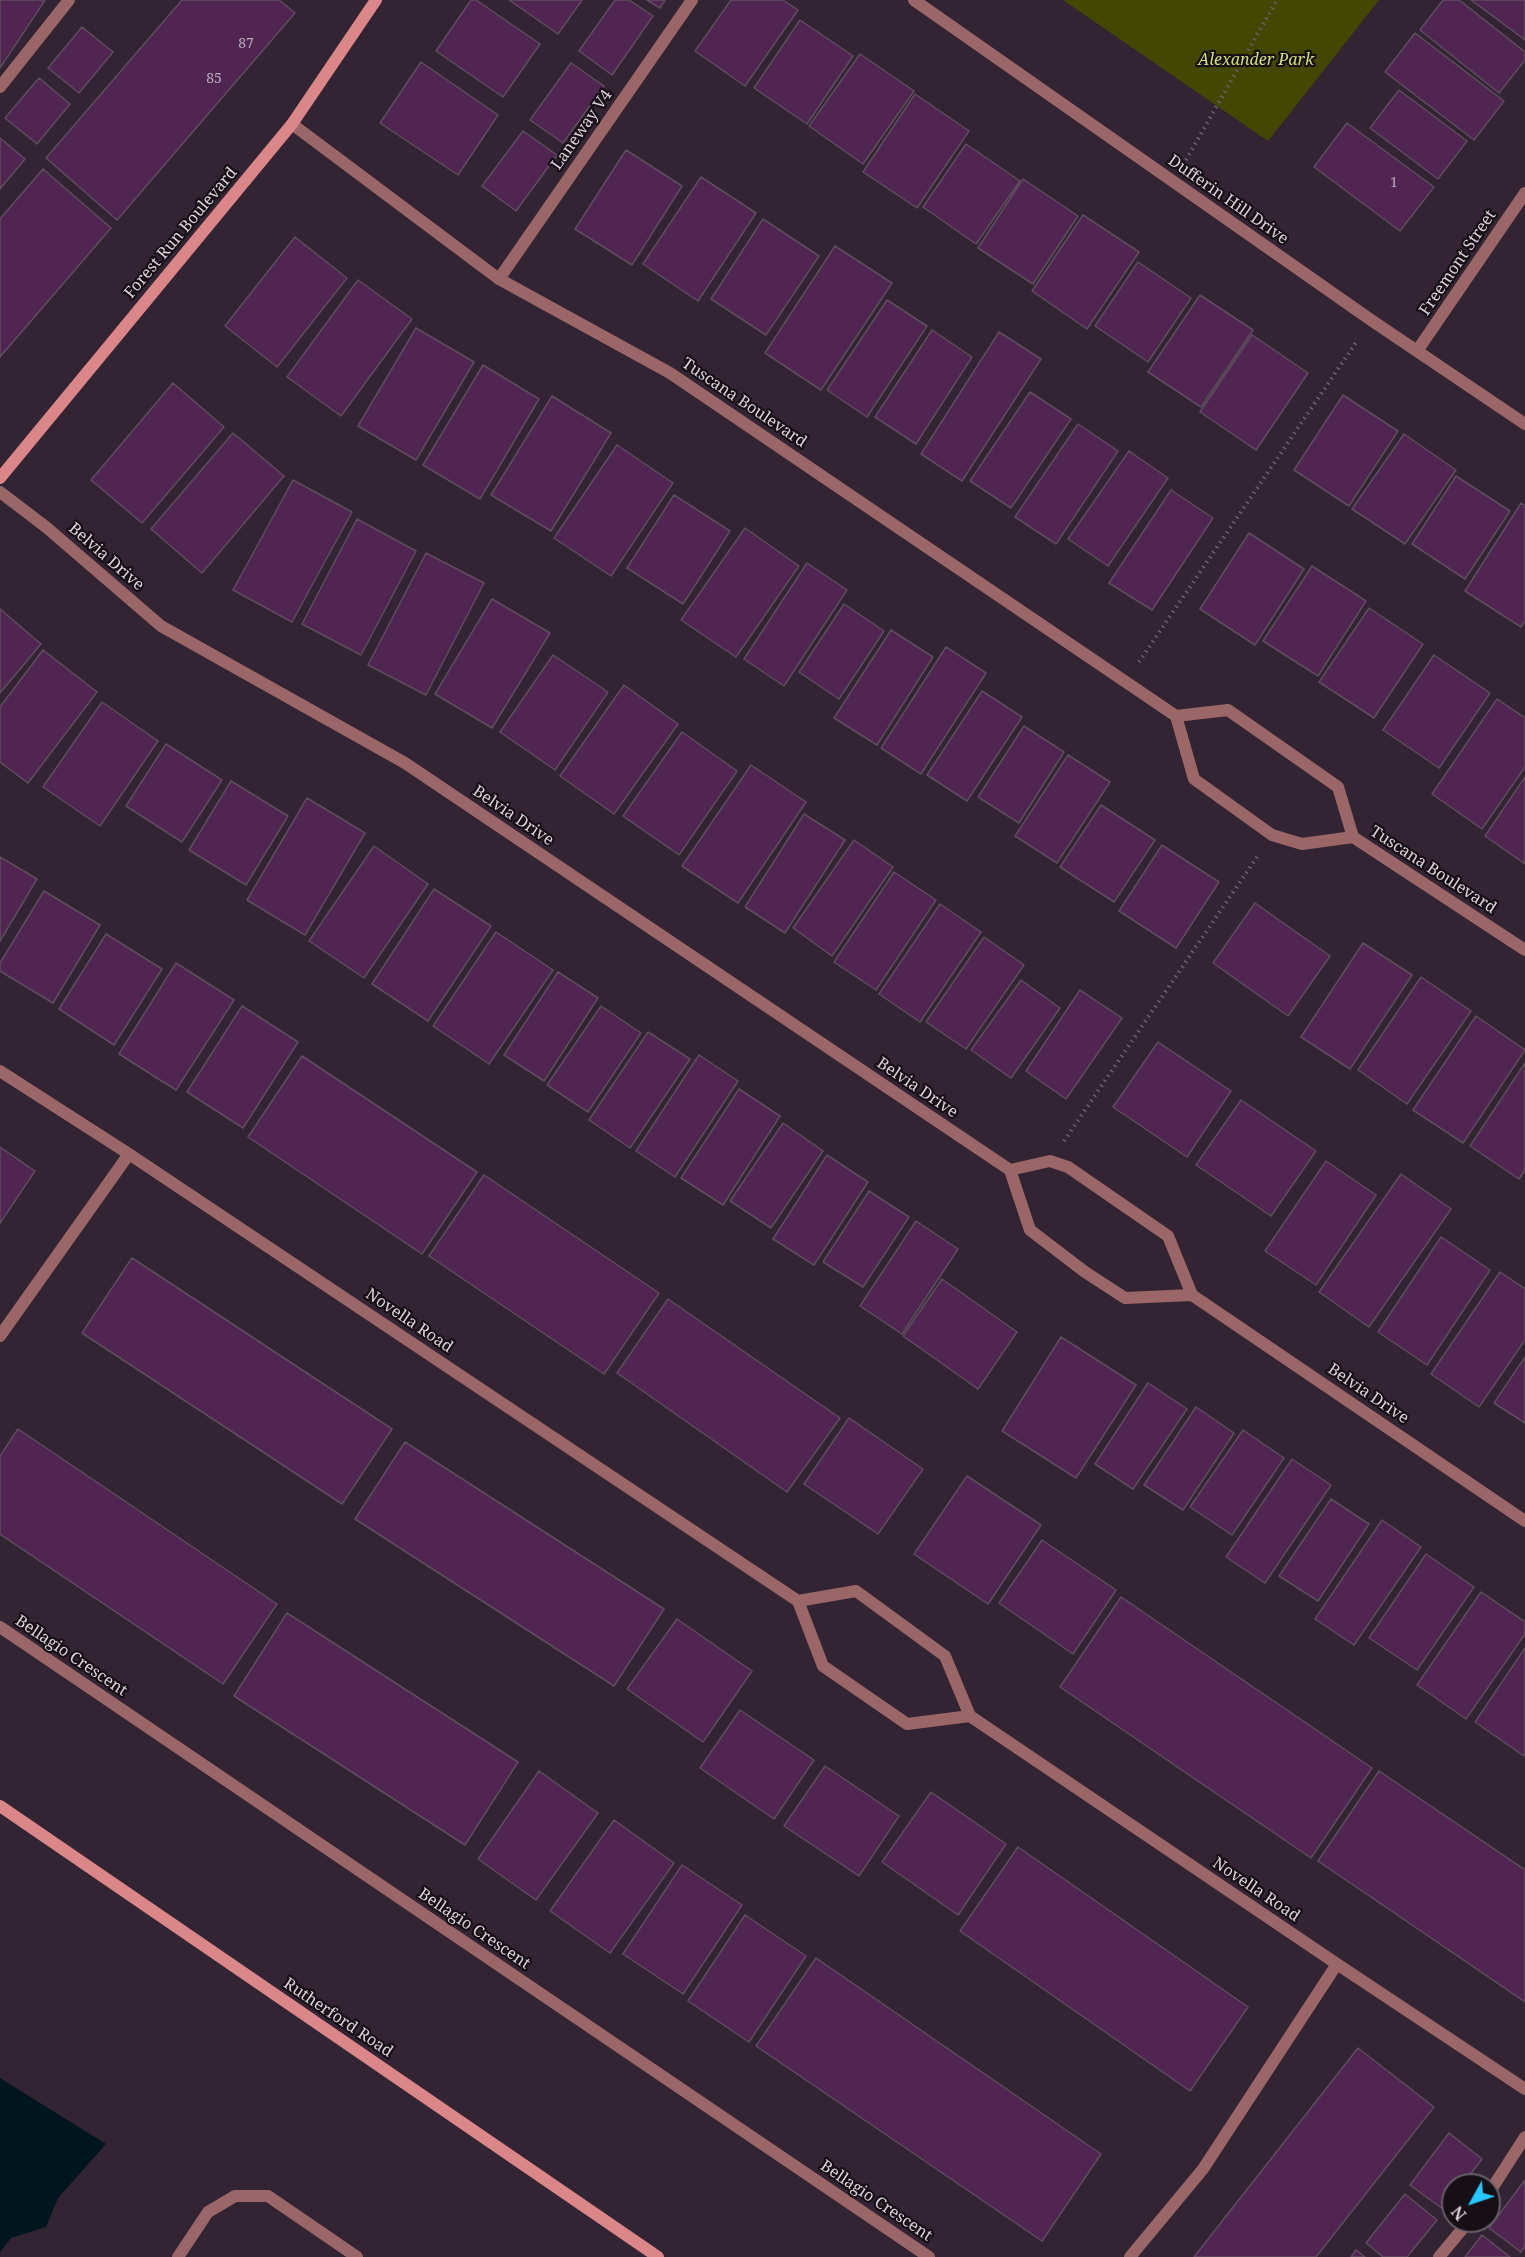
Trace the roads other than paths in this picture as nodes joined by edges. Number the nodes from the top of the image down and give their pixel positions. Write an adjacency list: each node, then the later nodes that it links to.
1 (69, 0): 5 (street)
2 (376, 0): 6 (main road, Forest Run Boulevard)
3 (692, 0): 8 (street, Laneway V4)
4 (914, 0): 9 (street, Dufferin Hill Drive)
5 (0, 87)
6 (292, 124): 8 (street, Tuscana Boulevard); 11 (main road, Forest Run Boulevard)
7 (1525, 193): 9 (street, Freemont Street)
8 (499, 279): 13 (street, Tuscana Boulevard)
9 (1417, 351): 10 (street, Dufferin Hill Drive)
10 (1525, 424)
11 (0, 478)
12 (0, 492): 18 (street, Belvia Drive)
13 (1176, 716): 14 (street, Tuscana Boulevard); 14 (street, Tuscana Boulevard)
14 (1353, 837): 15 (street, Tuscana Boulevard)
15 (1525, 950)
16 (0, 1071): 17 (street, Novella Road)
17 (129, 1154): 20 (street); 22 (street, Novella Road)
18 (1010, 1170): 19 (street); 19 (street)
19 (1192, 1295): 21 (street, Belvia Drive)
20 (0, 1336)
21 (1525, 1521)
22 (798, 1601): 24 (street); 24 (street)
23 (0, 1628): 34 (street, Bellagio Crescent)
24 (970, 1716): 26 (street, Novella Road)
25 (0, 1806): 33 (main road, Rutherford Road)
26 (1336, 1964): 27 (street, Novella Road); 35 (street)
27 (1525, 2089)
28 (1525, 2137): 29 (street)
29 (1501, 2174)
30 (1459, 2233): 36 (street)
31 (178, 2257): 32 (street)
32 (357, 2257)
33 (658, 2257)
34 (929, 2257)
35 (1130, 2257)
36 (1439, 2257)

